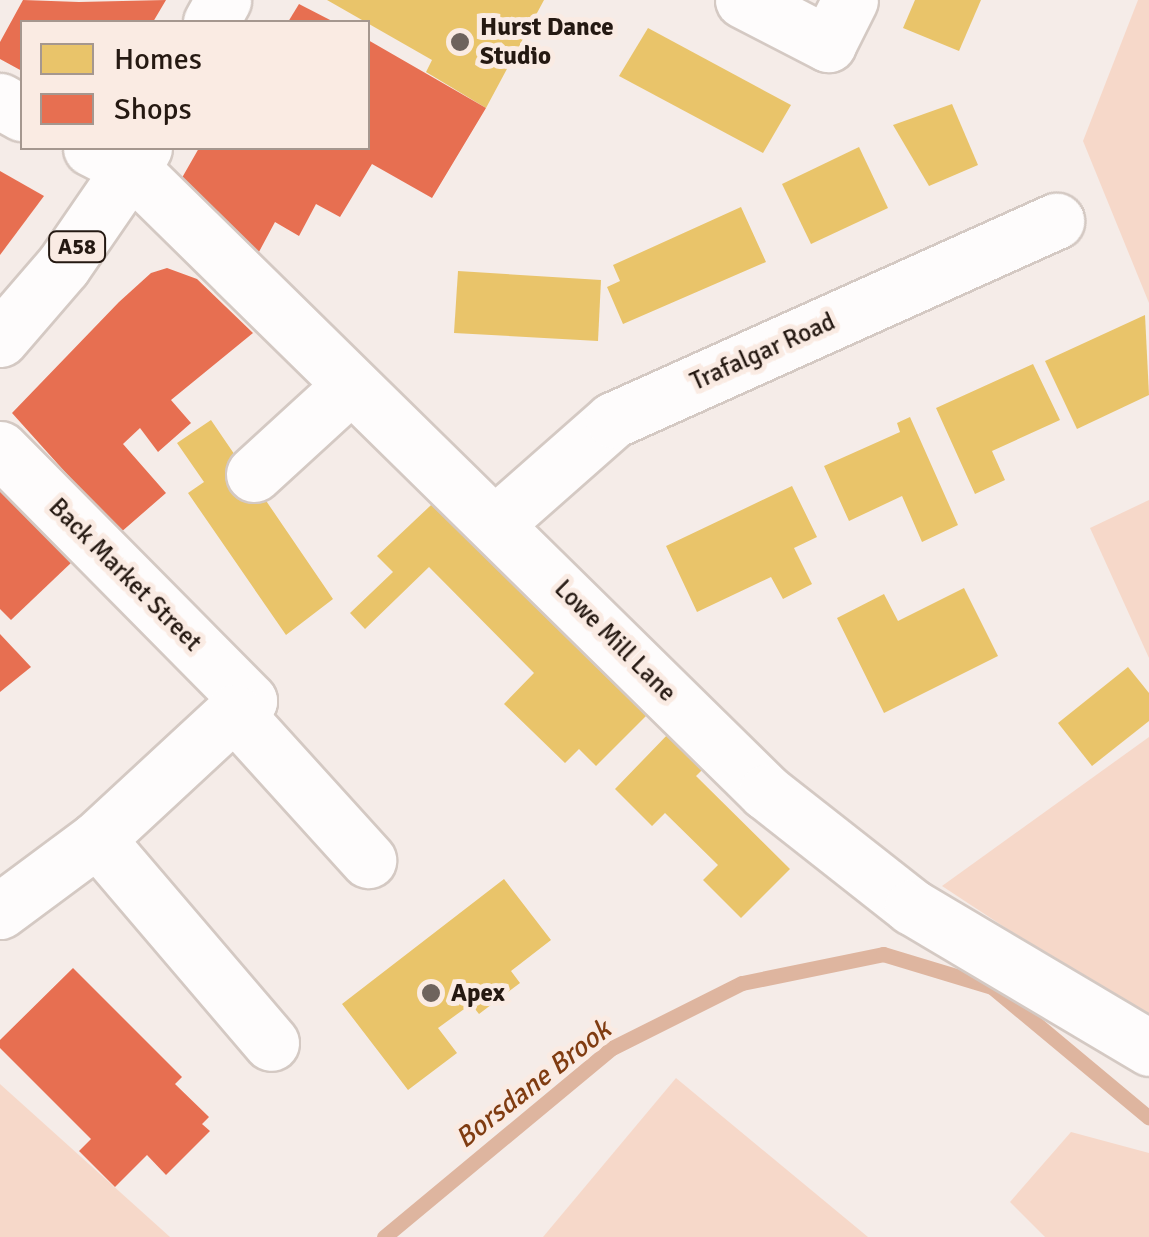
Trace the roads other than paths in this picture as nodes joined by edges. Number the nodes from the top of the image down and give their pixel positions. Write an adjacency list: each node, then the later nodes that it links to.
1 (743, 0): 2 (main road)
2 (839, 22)
3 (122, 154): 5 (main road, A58); 6 (main road, Lowe Mill Lane)
4 (1056, 222): 9 (main road, Trafalgar Road)
5 (0, 339)
6 (350, 386): 8 (main road); 9 (main road, Lowe Mill Lane)
7 (0, 448): 10 (main road, Back Market Street)
8 (254, 474)
9 (496, 523): 15 (main road, Lowe Mill Lane)
10 (242, 706): 11 (main road); 12 (main road, Back Market Street)
11 (97, 839): 13 (main road); 14 (main road)
12 (368, 860)
13 (0, 911)
14 (271, 1043)
15 (1149, 1048)

